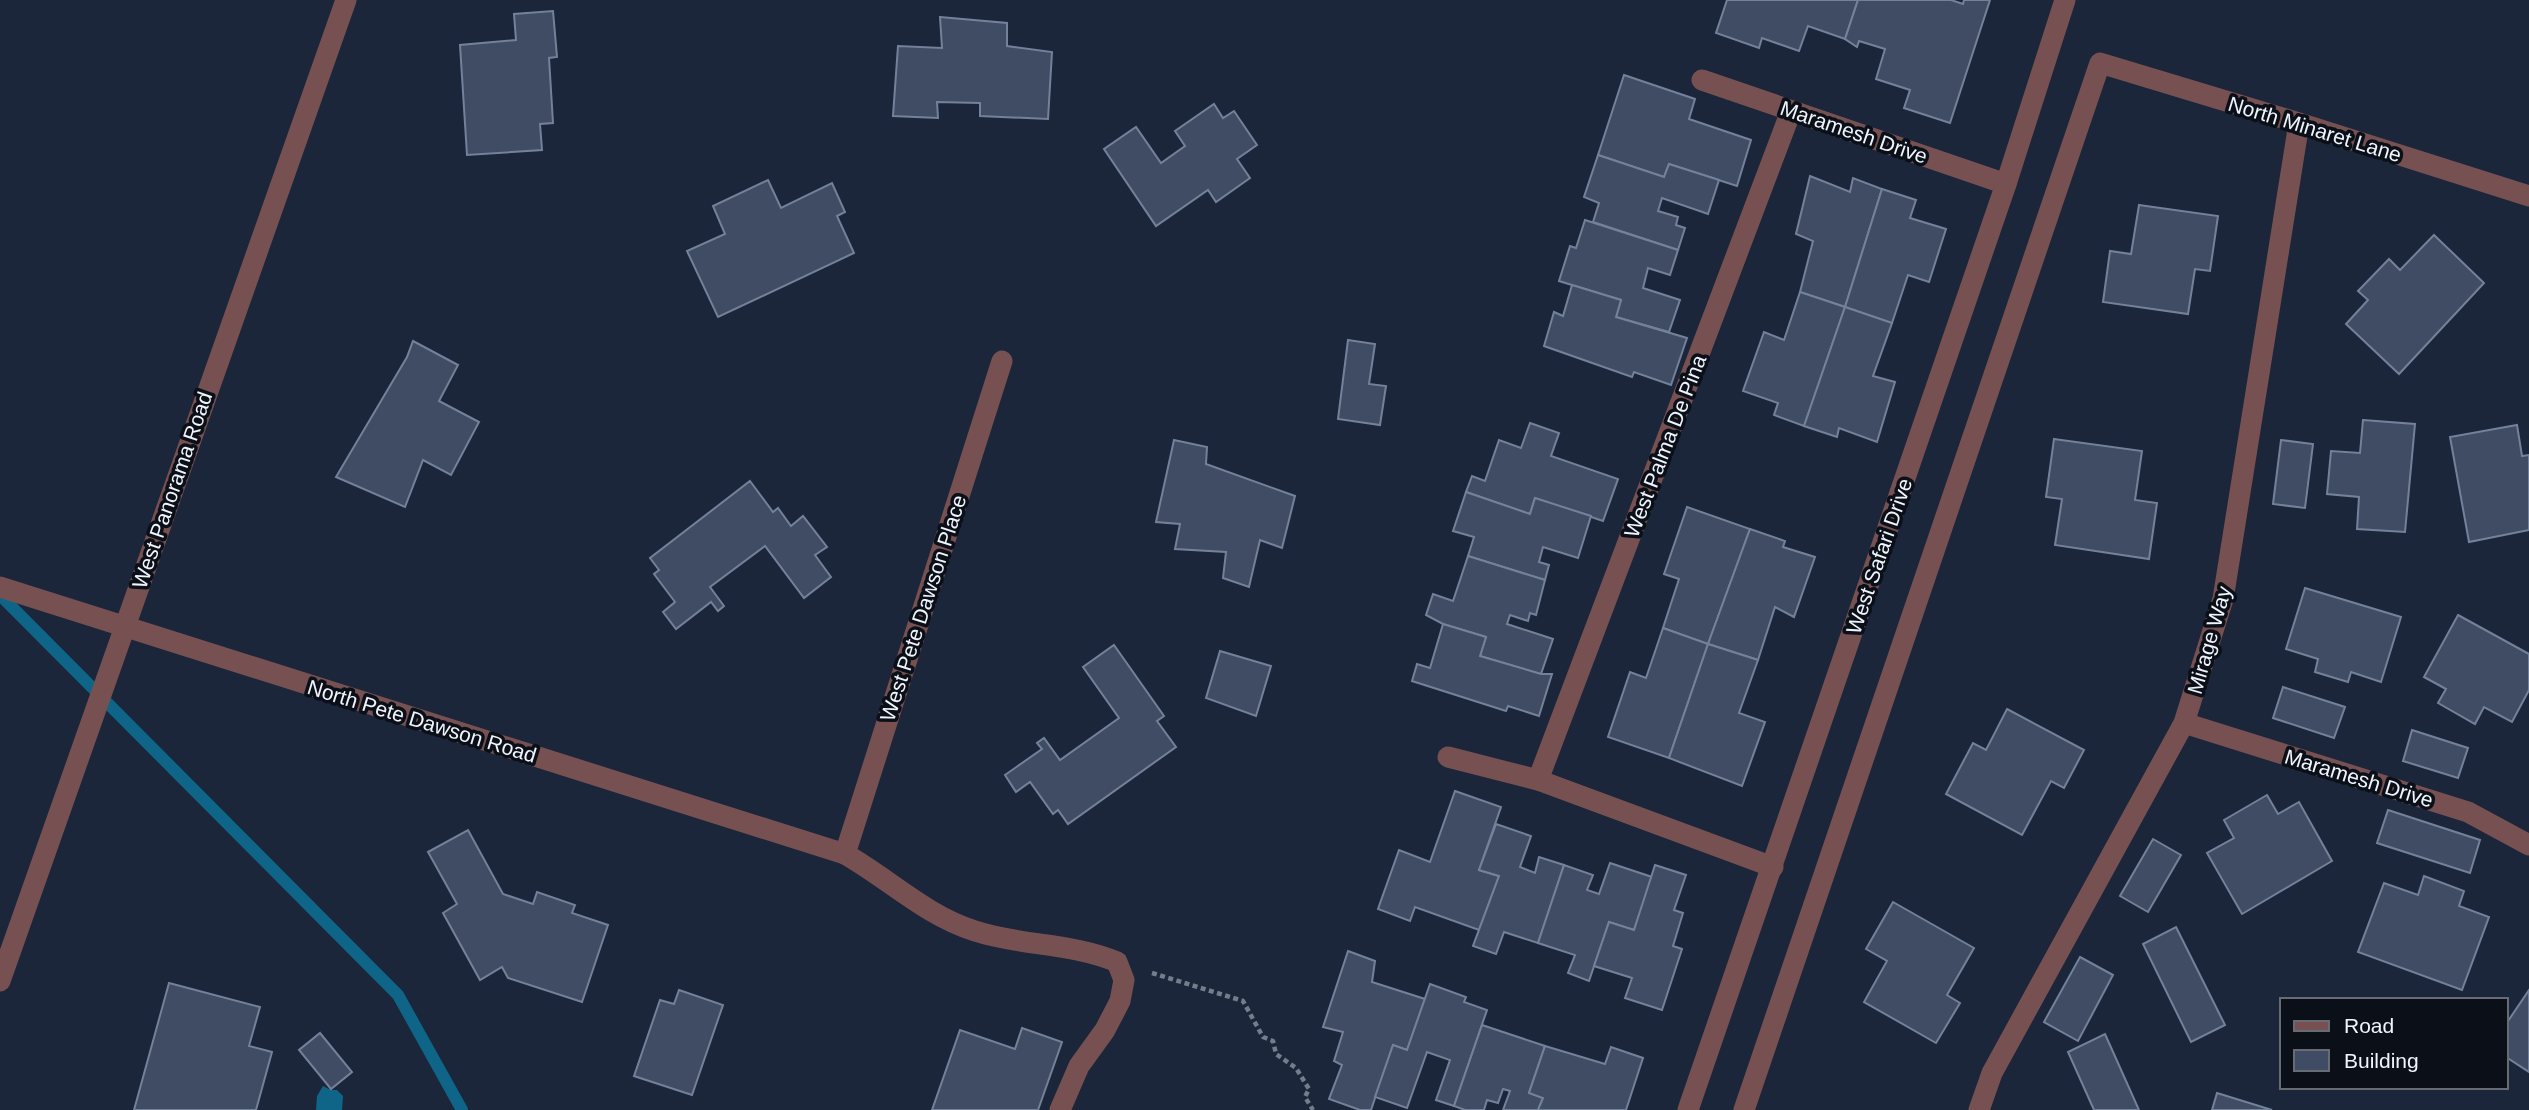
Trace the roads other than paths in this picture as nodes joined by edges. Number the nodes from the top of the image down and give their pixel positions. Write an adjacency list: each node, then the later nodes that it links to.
1 (345, 0): 10 (street, West Panorama Road)
2 (2065, 0): 6 (street, West Safari Drive)
3 (1702, 80): 4 (street, Maramesh Drive)
4 (1791, 111): 6 (street, Maramesh Drive); 13 (street, West Palma De Pina)
5 (2299, 123): 7 (street, North Minaret Lane); 11 (street, Mirage Way); 20 (street, North Minaret Lane)
6 (2006, 184): 16 (street, West Safari Drive)
7 (2529, 196)
8 (1002, 361): 15 (street, West Pete Dawson Place)
9 (0, 587): 10 (street, North Pete Dawson Road)
10 (124, 628): 15 (street, North Pete Dawson Road); 17 (street, West Panorama Road)
11 (2184, 723): 14 (street, Maramesh Drive); 21 (street, Mirage Way)
12 (1448, 757): 13 (street)
13 (1538, 780): 16 (street)
14 (2529, 845)
15 (845, 854): 18 (street, North Pete Dawson Road)
16 (1773, 867): 19 (street, West Safari Drive)
17 (0, 981)
18 (1060, 1110)
19 (1688, 1110)
20 (1744, 1110)
21 (1979, 1110)

